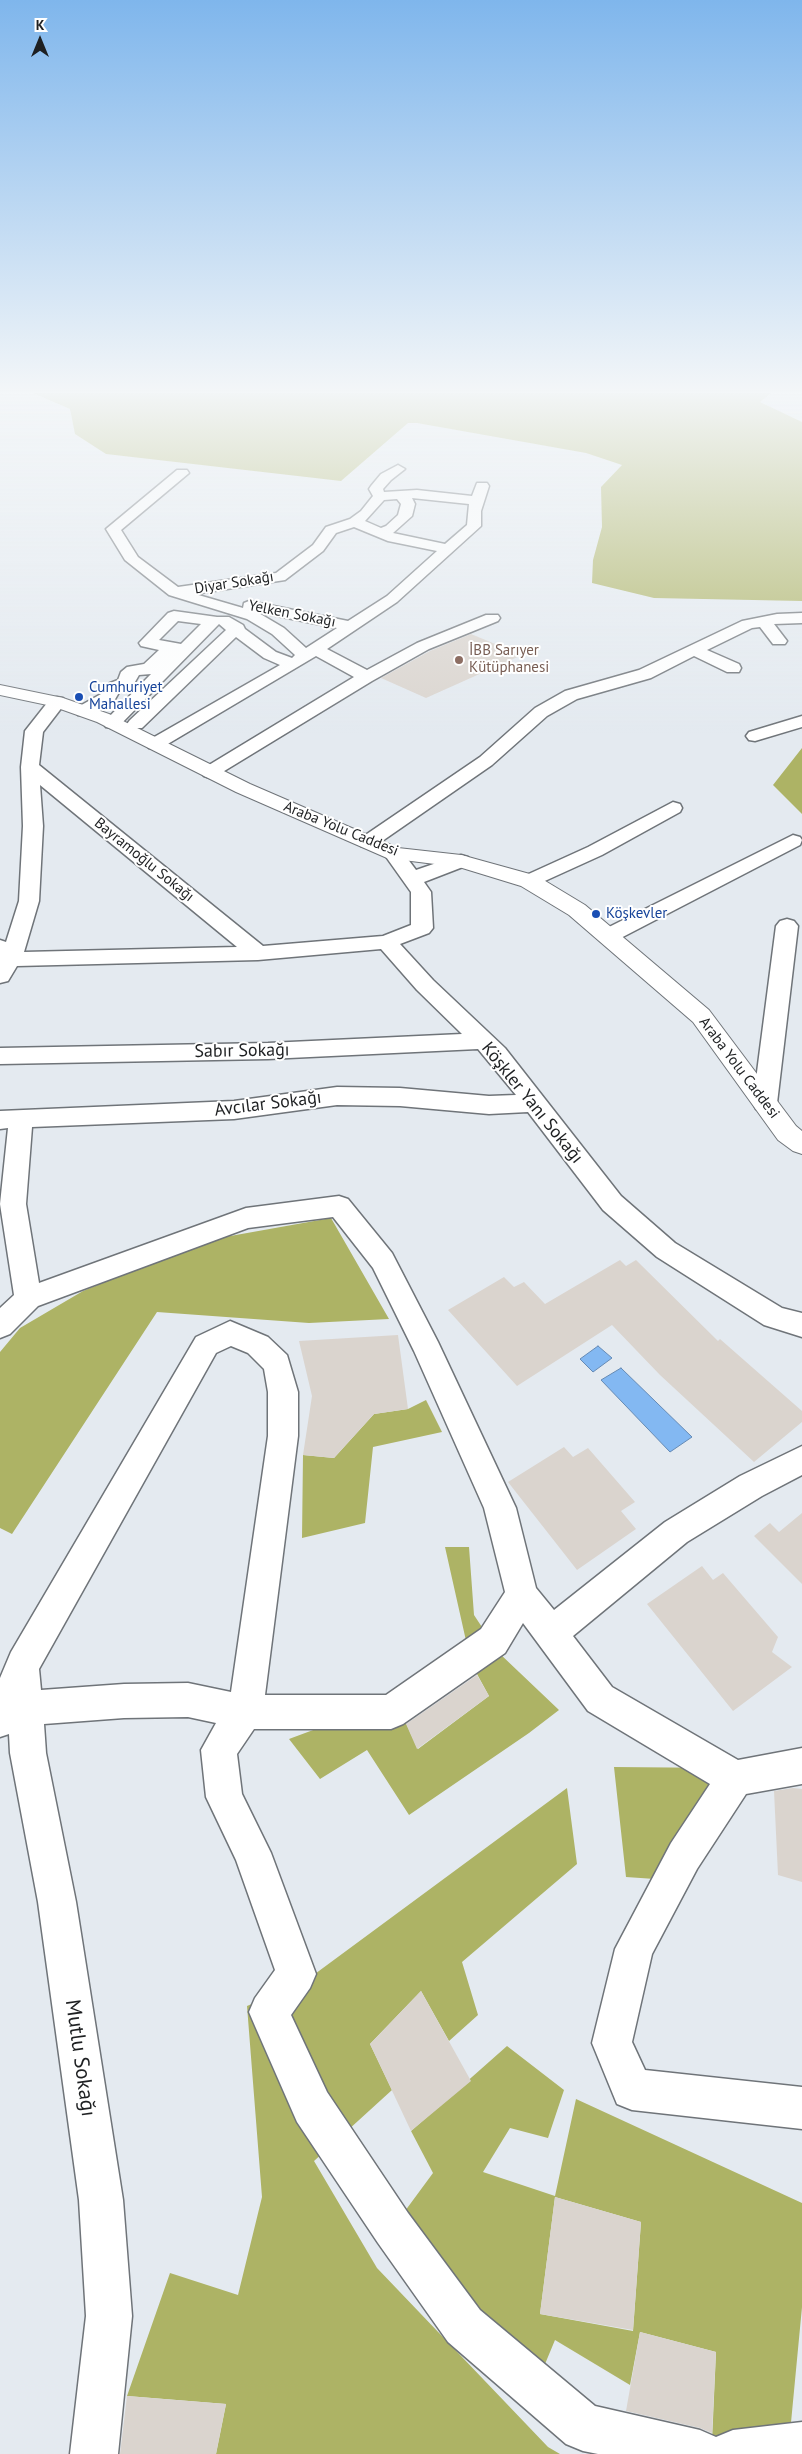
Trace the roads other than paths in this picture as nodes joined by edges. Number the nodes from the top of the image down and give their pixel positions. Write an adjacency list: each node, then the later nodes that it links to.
1 (139, 508): 8 (street)
2 (371, 508): 5 (street)
3 (407, 508): 6 (street)
4 (475, 508): 7 (street)
5 (355, 522): 6 (street); 8 (street, Diyar Sokağı)
6 (380, 533): 7 (street)
7 (449, 549): 12 (street)
8 (174, 592): 12 (street, Yelken Sokağı); 13 (street); 16 (street)
9 (492, 618): 18 (street)
10 (802, 618): 11 (street)
11 (764, 621): 14 (street); 15 (street)
12 (351, 626): 16 (street)
13 (237, 628): 16 (street); 23 (street)
14 (779, 641)
15 (693, 650): 17 (street); 30 (street)
16 (304, 656): 18 (street); 25 (street)
17 (732, 668)
18 (366, 677): 27 (street)
19 (0, 690): 20 (street, Araba Yolu Caddesi)
20 (57, 702): 21 (street, Araba Yolu Caddesi); 26 (street)
21 (84, 711): 23 (street, Araba Yolu Caddesi); 23 (street)
22 (802, 721): 24 (street)
23 (120, 727): 25 (street, Araba Yolu Caddesi)
24 (755, 736)
25 (155, 744): 27 (street, Araba Yolu Caddesi)
26 (30, 768): 38 (street, Bayramoğlu Sokağı); 39 (street)
27 (210, 772): 30 (street, Araba Yolu Caddesi)
28 (673, 808): 34 (street)
29 (793, 841): 36 (street)
30 (368, 842): 31 (street, Araba Yolu Caddesi)
31 (394, 854): 32 (street, Araba Yolu Caddesi); 33 (street)
32 (461, 861): 33 (street); 34 (street, Araba Yolu Caddesi)
33 (413, 880): 37 (street)
34 (529, 880): 36 (street, Araba Yolu Caddesi)
35 (787, 926): 43 (street)
36 (608, 936): 43 (street, Araba Yolu Caddesi)
37 (386, 942): 38 (street); 40 (street, Köşkler Yanı Sokağı)
38 (258, 953): 39 (street)
39 (4, 961)
40 (483, 1041): 41 (street, Sabır Sokağı); 42 (street, Köşkler Yanı Sokağı)
41 (0, 1056)
42 (535, 1103): 44 (street, Avcılar Sokağı); 48 (street, Köşkler Yanı Sokağı)
43 (765, 1103): 45 (street, Araba Yolu Caddesi)
44 (10, 1120): 46 (street)
45 (802, 1144)
46 (28, 1298): 47 (street); 50 (street)
47 (0, 1326)
48 (802, 1326)
49 (802, 1460): 51 (street)
50 (522, 1595): 51 (street); 52 (street)
51 (551, 1633): 55 (street)
52 (245, 1712): 53 (street); 53 (street, Mutlu Sokağı); 59 (street)
53 (13, 1714): 58 (street, Mutlu Sokağı)
54 (802, 1766): 55 (street)
55 (735, 1778): 56 (street)
56 (802, 2108)
57 (802, 2446): 60 (street)
58 (94, 2454)
59 (700, 2454)
60 (734, 2454)

